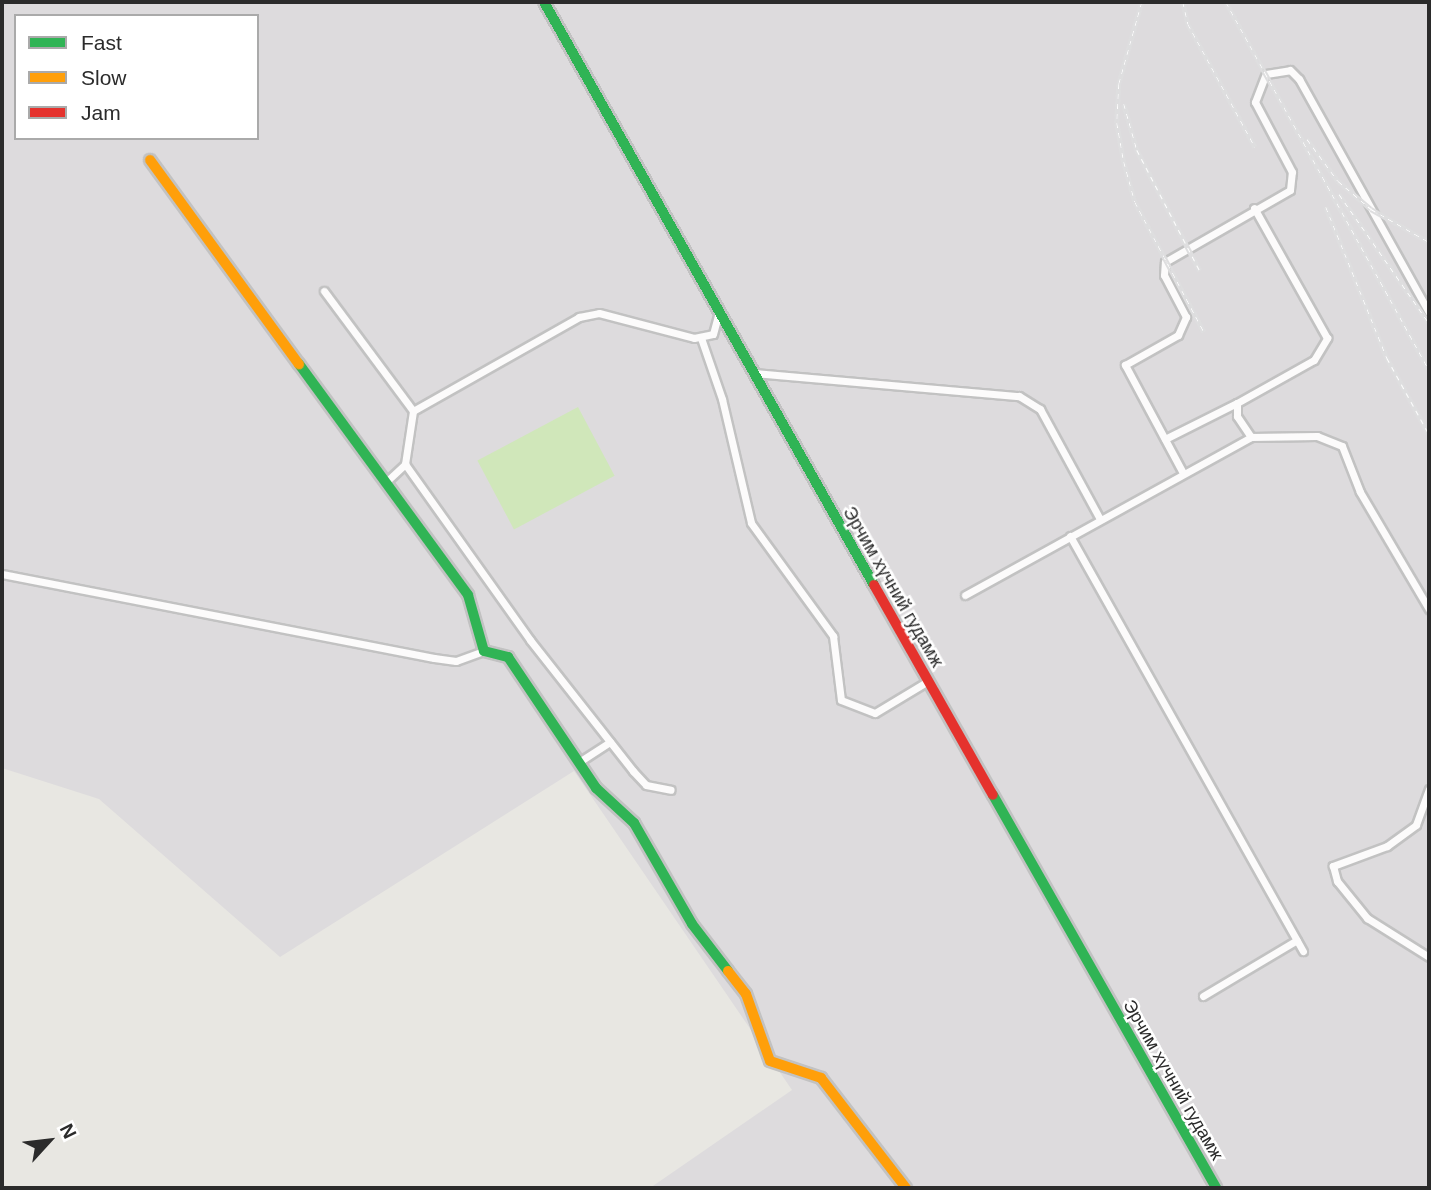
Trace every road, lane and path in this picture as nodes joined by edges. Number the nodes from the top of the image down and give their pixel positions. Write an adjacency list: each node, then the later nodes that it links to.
1 (544, 2): 5 (main road, Эрчим хүчний гудамж)
2 (149, 160): 15 (main road)
3 (1254, 208): 6 (street); 9 (street); 12 (street)
4 (324, 291): 10 (street)
5 (719, 312): 7 (street); 8 (main road, Эрчим хүчний гудамж)
6 (1429, 313)
7 (701, 338): 10 (street); 22 (street)
8 (754, 373): 16 (street); 22 (main road, Эрчим хүчний гудамж)
9 (1237, 403): 11 (street); 12 (street)
10 (413, 411): 13 (street)
11 (1251, 437): 14 (street); 20 (street)
12 (1165, 439): 14 (street)
13 (405, 464): 15 (street); 23 (street)
14 (1183, 472): 16 (street)
15 (387, 481): 21 (main road)
16 (1100, 519): 17 (street)
17 (1070, 536): 19 (street); 27 (street)
18 (2, 574): 21 (street)
19 (965, 594)
20 (1429, 609)
21 (484, 651): 24 (main road)
22 (928, 681): 32 (main road, Эрчим хүчний гудамж)
23 (610, 742): 24 (street); 26 (street)
24 (579, 762): 31 (main road)
25 (1429, 789): 29 (street)
26 (671, 790)
27 (1297, 940): 28 (street); 30 (street)
28 (1303, 951)
29 (1429, 957)
30 (1203, 996)
31 (906, 1188)
32 (1216, 1188)

